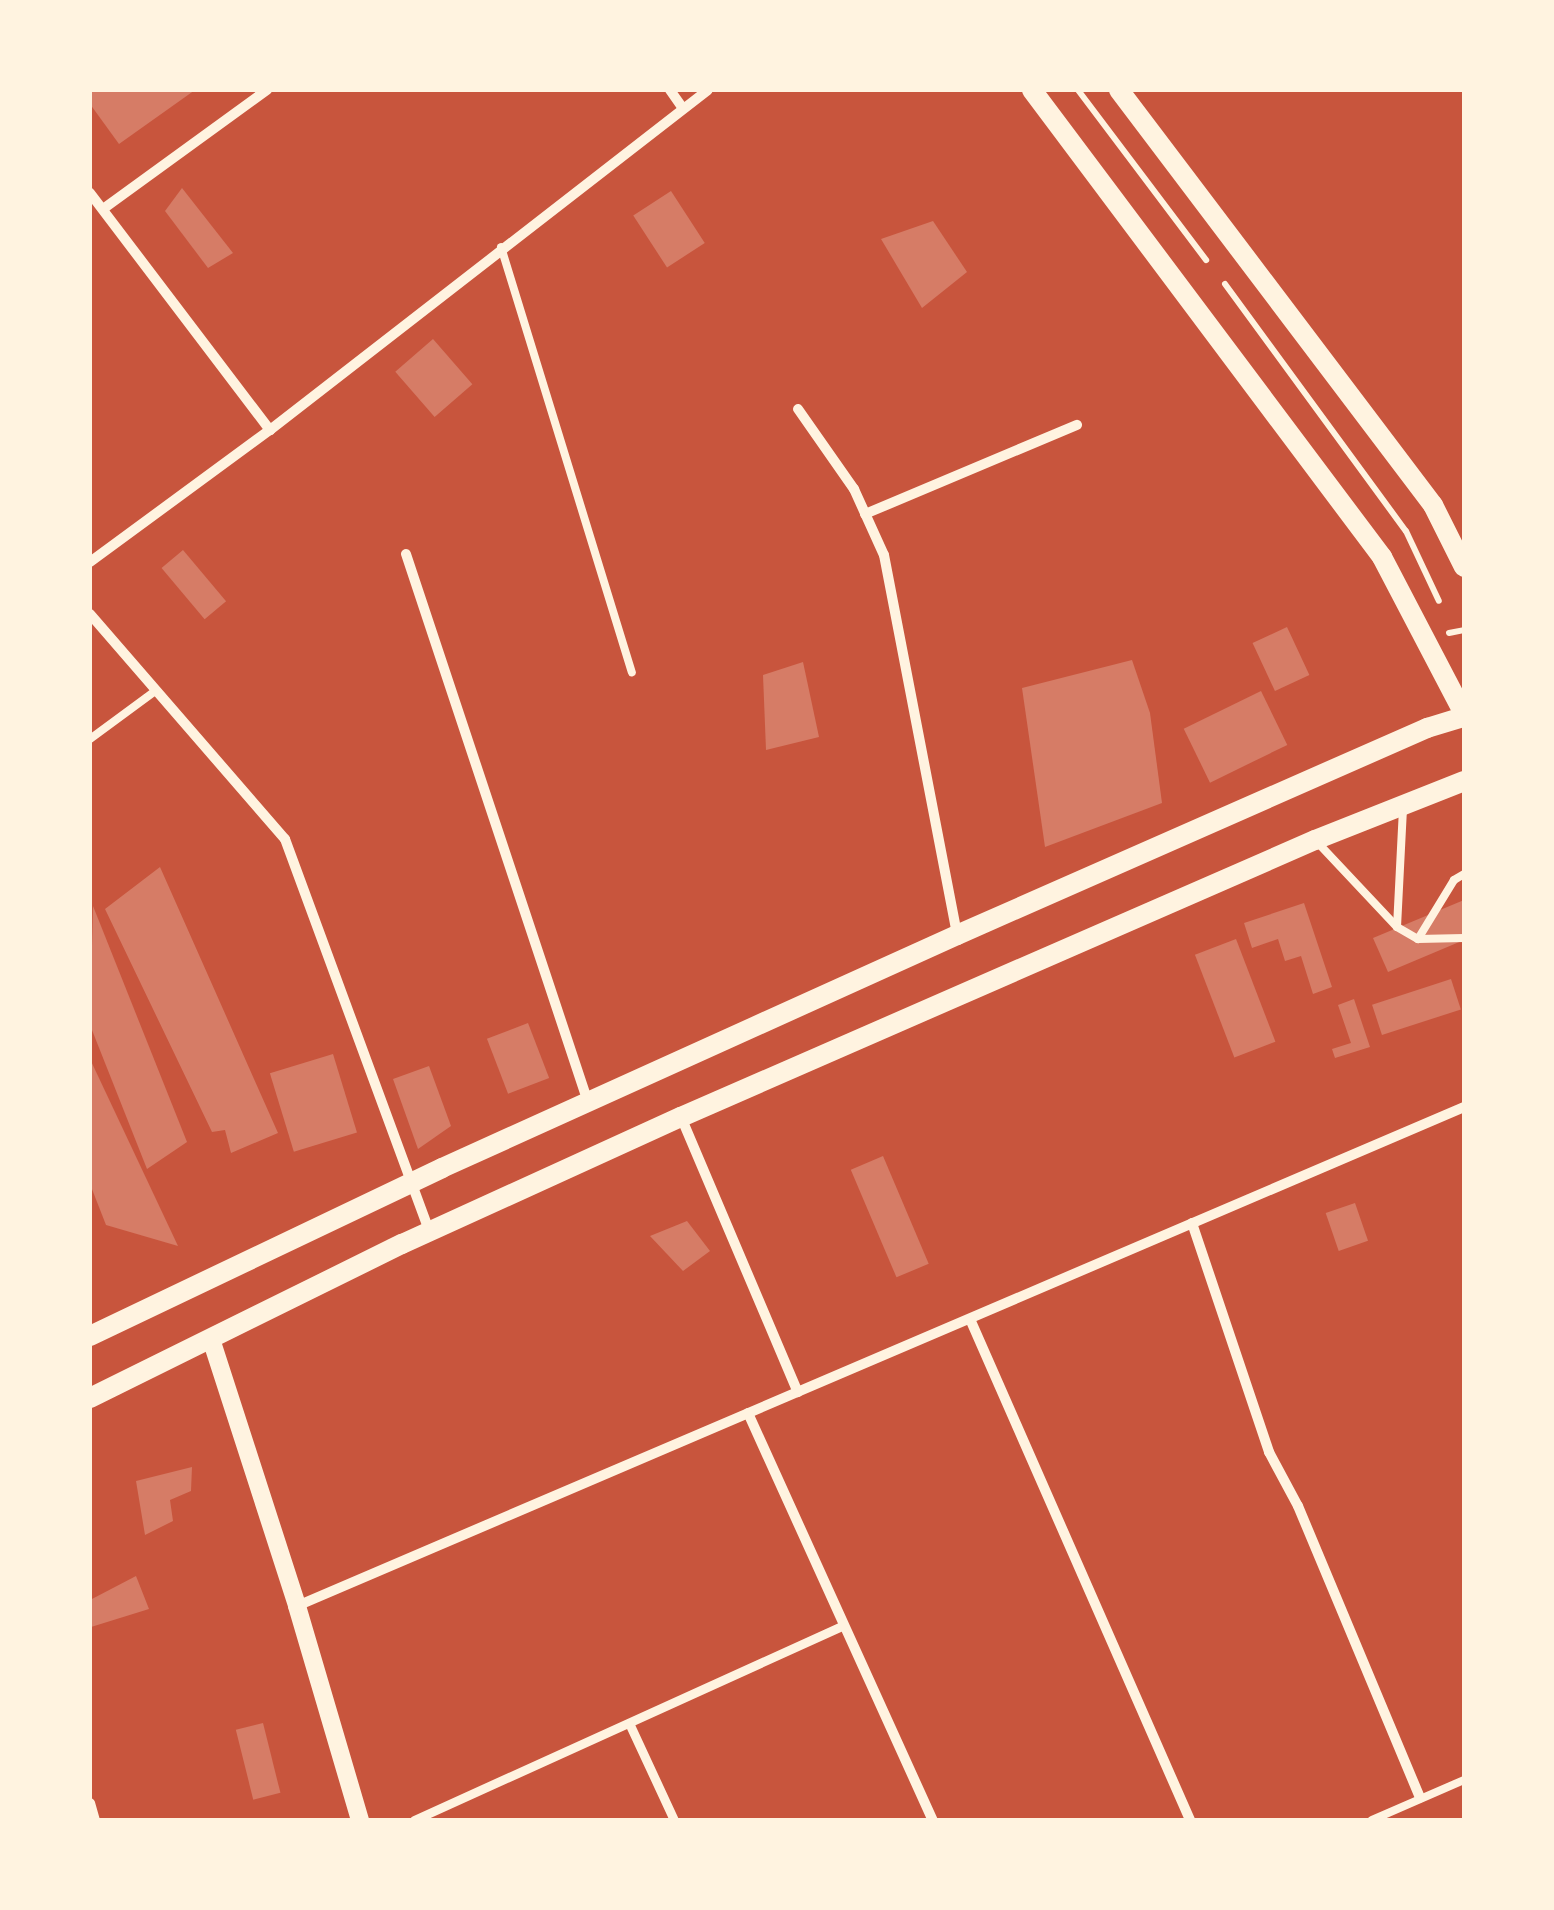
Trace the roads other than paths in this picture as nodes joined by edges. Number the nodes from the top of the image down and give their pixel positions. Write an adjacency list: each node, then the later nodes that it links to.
1 (267, 90): 8 (street)
2 (670, 90): 6 (street)
3 (708, 90): 6 (street)
4 (1032, 90): 20 (main road)
5 (1119, 90): 16 (main road)
6 (682, 107): 9 (street)
7 (90, 192): 8 (street)
8 (103, 210): 12 (street)
9 (501, 246): 12 (street); 18 (lane)
10 (798, 409): 13 (street)
11 (1077, 426): 13 (street)
12 (270, 430): 15 (street)
13 (865, 514): 27 (street)
14 (406, 554): 30 (street)
15 (90, 562)
16 (1464, 567)
17 (90, 614): 19 (street)
18 (632, 672)
19 (155, 691): 21 (lane); 33 (street)
20 (1464, 716): 27 (main road)
21 (90, 739)
22 (1464, 781): 23 (main road)
23 (1402, 806): 24 (main road); 26 (lane)
24 (1315, 840): 26 (lane); 32 (main road)
25 (1464, 874): 29 (lane)
26 (1397, 927): 29 (lane)
27 (956, 935): 30 (main road)
28 (1464, 938): 29 (lane)
29 (1418, 939)
30 (588, 1103): 33 (main road)
31 (1464, 1107): 34 (street)
32 (681, 1117): 35 (main road); 39 (street)
33 (411, 1182): 35 (street); 37 (main road)
34 (1192, 1223): 36 (street); 46 (street)
35 (429, 1231): 38 (main road)
36 (970, 1318): 39 (street); 53 (street)
37 (90, 1336)
38 (211, 1339): 40 (main road); 42 (street)
39 (798, 1392): 41 (street)
40 (90, 1398)
41 (748, 1414): 42 (street); 43 (street)
42 (298, 1606): 49 (street)
43 (842, 1626): 44 (street); 52 (street)
44 (629, 1723): 50 (street); 51 (street)
45 (1464, 1780): 46 (lane)
46 (1420, 1798): 54 (lane)
47 (90, 1803): 48 (street)
48 (95, 1820)
49 (360, 1820)
50 (414, 1820)
51 (674, 1820)
52 (933, 1820)
53 (1190, 1820)
54 (1372, 1820)

